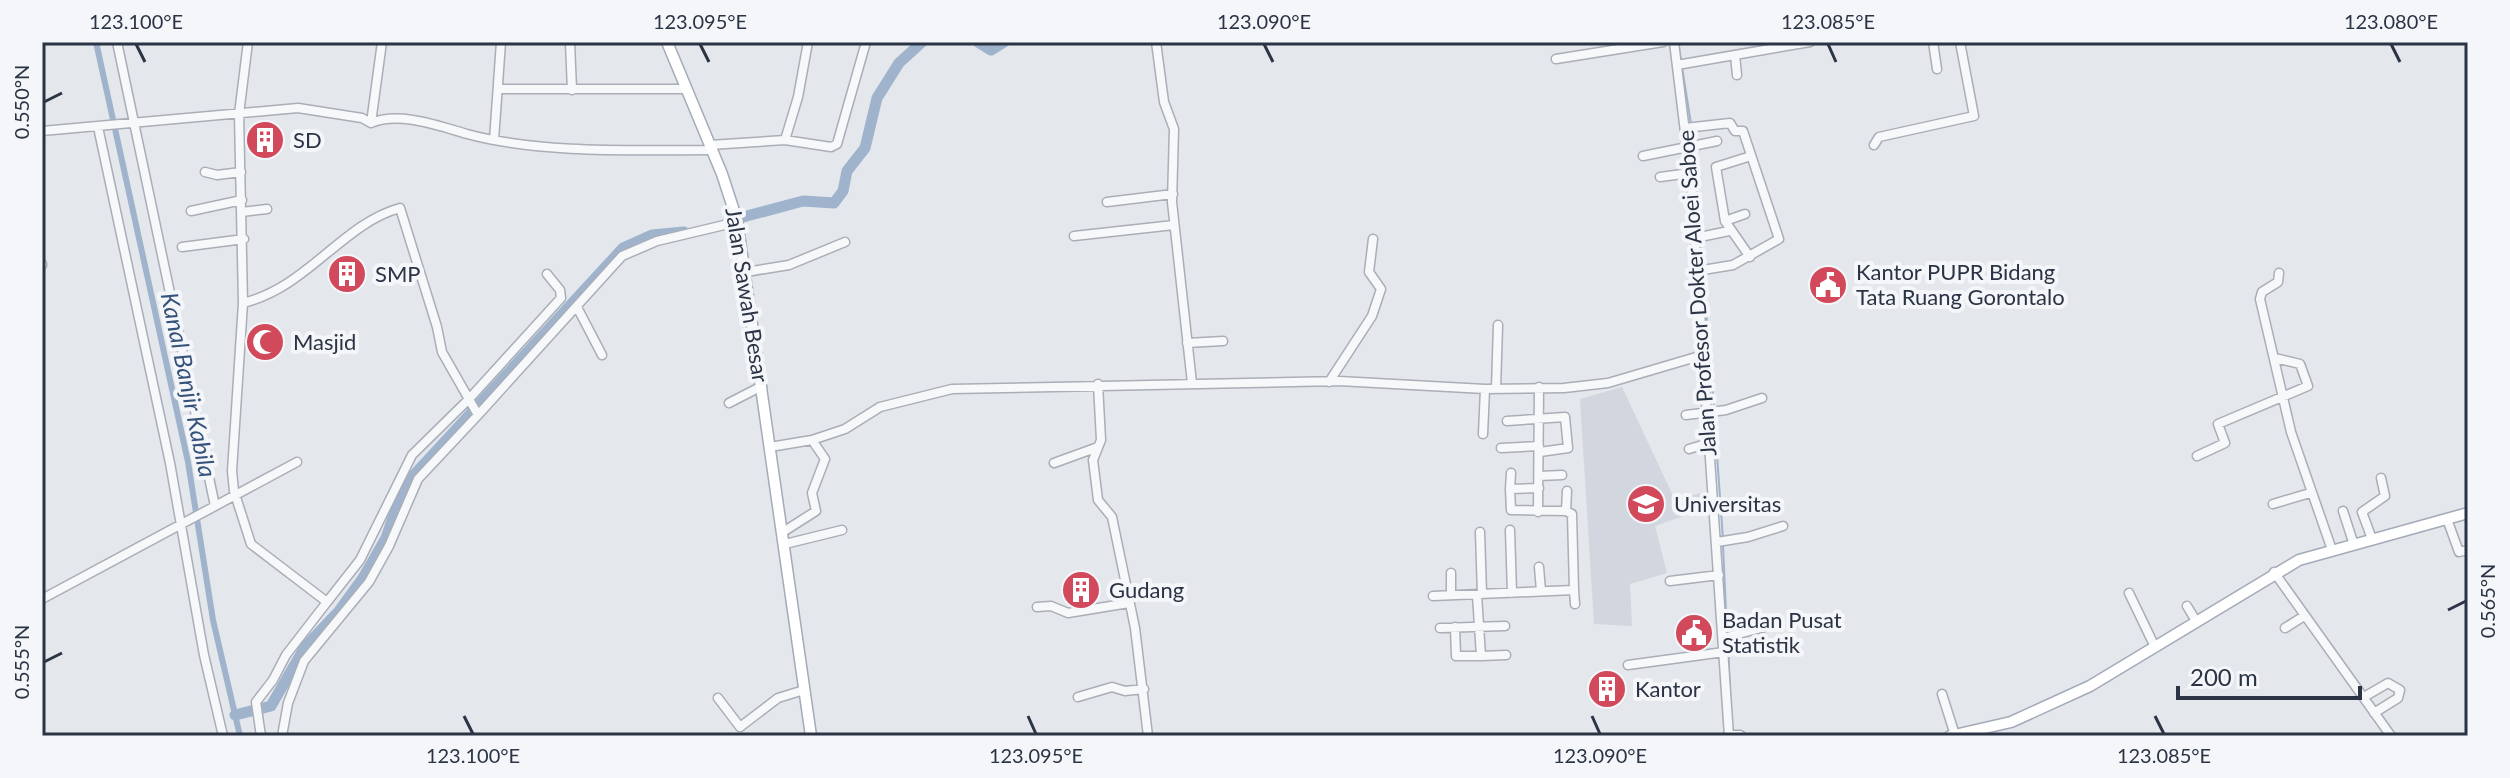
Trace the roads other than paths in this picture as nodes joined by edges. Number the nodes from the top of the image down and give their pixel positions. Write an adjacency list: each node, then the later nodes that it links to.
1 (117, 42): 27 (street)
2 (248, 42): 25 (street)
3 (382, 42): 26 (street)
4 (501, 42): 22 (street)
5 (570, 42): 24 (street)
6 (667, 42): 23 (main road, Jalan Sawah Besar)
7 (808, 42): 32 (street)
8 (866, 42): 32 (street)
9 (1156, 42): 43 (street)
10 (1663, 42): 18 (street)
11 (1674, 42): 19 (street, Jalan Profesor Dokter Aloei Saboe)
12 (1744, 42): 16 (street)
13 (1810, 42): 16 (street)
14 (1933, 42): 20 (street)
15 (1960, 42): 34 (street)
16 (1746, 53): 17 (street)
17 (1735, 55): 19 (street); 21 (street)
18 (1556, 59)
19 (1682, 65): 29 (street, Jalan Profesor Dokter Aloei Saboe)
20 (1937, 69)
21 (1737, 75)
22 (498, 89): 24 (street); 31 (street)
23 (687, 89): 24 (street); 36 (main road, Jalan Sawah Besar)
24 (572, 90)
25 (239, 114): 26 (street); 27 (street); 40 (street)
26 (371, 123): 31 (street)
27 (134, 124): 28 (street); 109 (street)
28 (101, 127): 30 (street); 115 (street)
29 (1690, 128): 35 (street, Jalan Profesor Dokter Aloei Saboe); 38 (street)
30 (42, 131)
31 (494, 140): 36 (street)
32 (785, 140): 36 (street)
33 (1717, 141): 35 (street)
34 (1874, 145)
35 (1692, 146): 37 (street); 41 (street, Jalan Profesor Dokter Aloei Saboe)
36 (711, 147): 50 (main road, Jalan Sawah Besar)
37 (1643, 156)
38 (1751, 156): 51 (street); 60 (street)
39 (205, 172): 40 (street)
40 (241, 172): 44 (street)
41 (1690, 173): 42 (street); 55 (street, Jalan Profesor Dokter Aloei Saboe)
42 (1660, 177)
43 (1173, 194): 45 (street); 52 (street)
44 (242, 200): 47 (street); 48 (street)
45 (1107, 202)
46 (267, 209): 48 (street)
47 (191, 211)
48 (242, 212): 56 (street)
49 (1745, 214): 51 (street)
50 (737, 221): 62 (main road, Jalan Sawah Besar); 66 (street)
51 (1725, 221): 53 (street)
52 (1174, 225): 54 (street); 69 (street)
53 (1729, 231): 55 (street); 60 (street)
54 (1074, 236)
55 (1700, 237): 61 (street, Jalan Profesor Dokter Aloei Saboe)
56 (244, 239): 59 (street); 65 (street)
57 (1373, 239): 73 (street)
58 (845, 242): 62 (street)
59 (182, 247)
60 (1750, 257): 61 (street)
61 (1701, 270): 71 (street, Jalan Profesor Dokter Aloei Saboe)
62 (746, 272): 76 (main road, Jalan Sawah Besar)
63 (2279, 273): 72 (street)
64 (547, 274): 83 (street)
65 (243, 303): 83 (street); 107 (street)
66 (577, 307): 70 (street); 83 (street)
67 (1498, 325): 79 (street)
68 (1223, 341): 69 (street)
69 (1187, 343): 74 (street)
70 (602, 355)
71 (1703, 355): 77 (street); 84 (street, Jalan Profesor Dokter Aloei Saboe)
72 (2275, 358): 80 (street); 80 (street)
73 (1329, 382): 74 (street); 78 (street)
74 (1192, 383): 75 (street)
75 (1098, 384): 89 (street); 92 (street)
76 (762, 386): 82 (street); 91 (main road, Jalan Sawah Besar)
77 (1539, 387): 79 (street); 86 (street)
78 (1485, 389): 79 (street); 88 (street)
79 (1496, 389)
80 (2282, 397): 96 (street); 106 (street)
81 (1762, 398): 84 (street)
82 (729, 403)
83 (474, 407): 140 (street); 169 (street)
84 (1712, 411): 85 (street); 90 (street, Jalan Profesor Dokter Aloei Saboe)
85 (1686, 415)
86 (1539, 418): 87 (street); 94 (street); 94 (street)
87 (1507, 421)
88 (1483, 434)
89 (812, 440): 91 (street); 119 (street)
90 (1709, 443): 95 (street); 122 (street, Jalan Profesor Dokter Aloei Saboe)
91 (770, 447): 119 (main road, Jalan Sawah Besar)
92 (1099, 447): 98 (street); 141 (street)
93 (1501, 448): 94 (street)
94 (1540, 449): 101 (street)
95 (1689, 449)
96 (2197, 456)
97 (297, 462): 107 (street)
98 (1054, 463)
99 (1511, 473): 104 (street)
100 (1562, 475): 101 (street)
101 (1539, 476): 103 (street)
102 (2381, 478): 121 (street)
103 (1539, 488): 104 (street); 112 (street)
104 (1510, 489): 112 (street)
105 (1567, 491): 110 (street)
106 (2310, 493): 108 (street); 125 (street)
107 (235, 497): 109 (street); 140 (street)
108 (2273, 504)
109 (214, 507): 115 (street)
110 (1566, 511): 112 (street); 132 (street)
111 (2343, 511): 124 (street)
112 (1538, 512)
113 (2468, 513): 114 (main road)
114 (2447, 519): 121 (main road); 126 (street)
115 (182, 524): 139 (street); 167 (street)
116 (1783, 526): 122 (street)
117 (842, 530): 123 (street)
118 (1510, 530): 134 (street)
119 (783, 532): 123 (main road, Jalan Sawah Besar)
120 (1480, 532): 136 (street)
121 (2372, 539): 124 (main road)
122 (1721, 541): 130 (street, Jalan Profesor Dokter Aloei Saboe)
123 (785, 544): 160 (main road, Jalan Sawah Besar)
124 (2354, 545): 125 (main road)
125 (2332, 550): 128 (main road)
126 (2468, 550)
127 (1539, 567): 133 (street)
128 (2274, 572): 145 (street); 146 (main road)
129 (1451, 573): 137 (street)
130 (1719, 575): 131 (street); 153 (street, Jalan Profesor Dokter Aloei Saboe)
131 (1670, 581)
132 (1574, 590): 133 (street); 142 (street)
133 (1541, 591): 134 (street)
134 (1512, 593): 136 (street)
135 (2129, 593): 154 (street)
136 (1480, 594): 137 (street); 149 (street)
137 (1451, 595): 138 (street)
138 (1433, 596)
139 (42, 599)
140 (327, 602): 168 (street)
141 (1129, 603): 144 (street); 159 (street)
142 (1575, 604)
143 (2187, 606): 146 (street)
144 (1037, 607)
145 (2304, 616): 152 (street); 163 (street)
146 (2196, 621): 154 (main road)
147 (1505, 626): 149 (street)
148 (1455, 627): 149 (street); 151 (street); 157 (street)
149 (1479, 627): 157 (street)
150 (1765, 627): 153 (street)
151 (1440, 628)
152 (2285, 628)
153 (1726, 637): 155 (street, Jalan Profesor Dokter Aloei Saboe)
154 (2155, 647): 166 (main road)
155 (1724, 652): 158 (street); 172 (street, Jalan Profesor Dokter Aloei Saboe)
156 (1506, 655): 157 (street)
157 (1481, 656)
158 (1628, 665)
159 (1144, 689): 162 (street); 171 (street)
160 (804, 690): 164 (street); 170 (main road, Jalan Sawah Besar)
161 (1942, 694): 166 (street)
162 (1078, 697)
163 (2364, 697): 165 (street); 165 (street)
164 (718, 698)
165 (2374, 713): 174 (street)
166 (1952, 735)
167 (223, 736)
168 (261, 736)
169 (282, 736)
170 (811, 736)
171 (1148, 736)
172 (1728, 736): 173 (main road)
173 (1740, 736)
174 (2391, 736)

